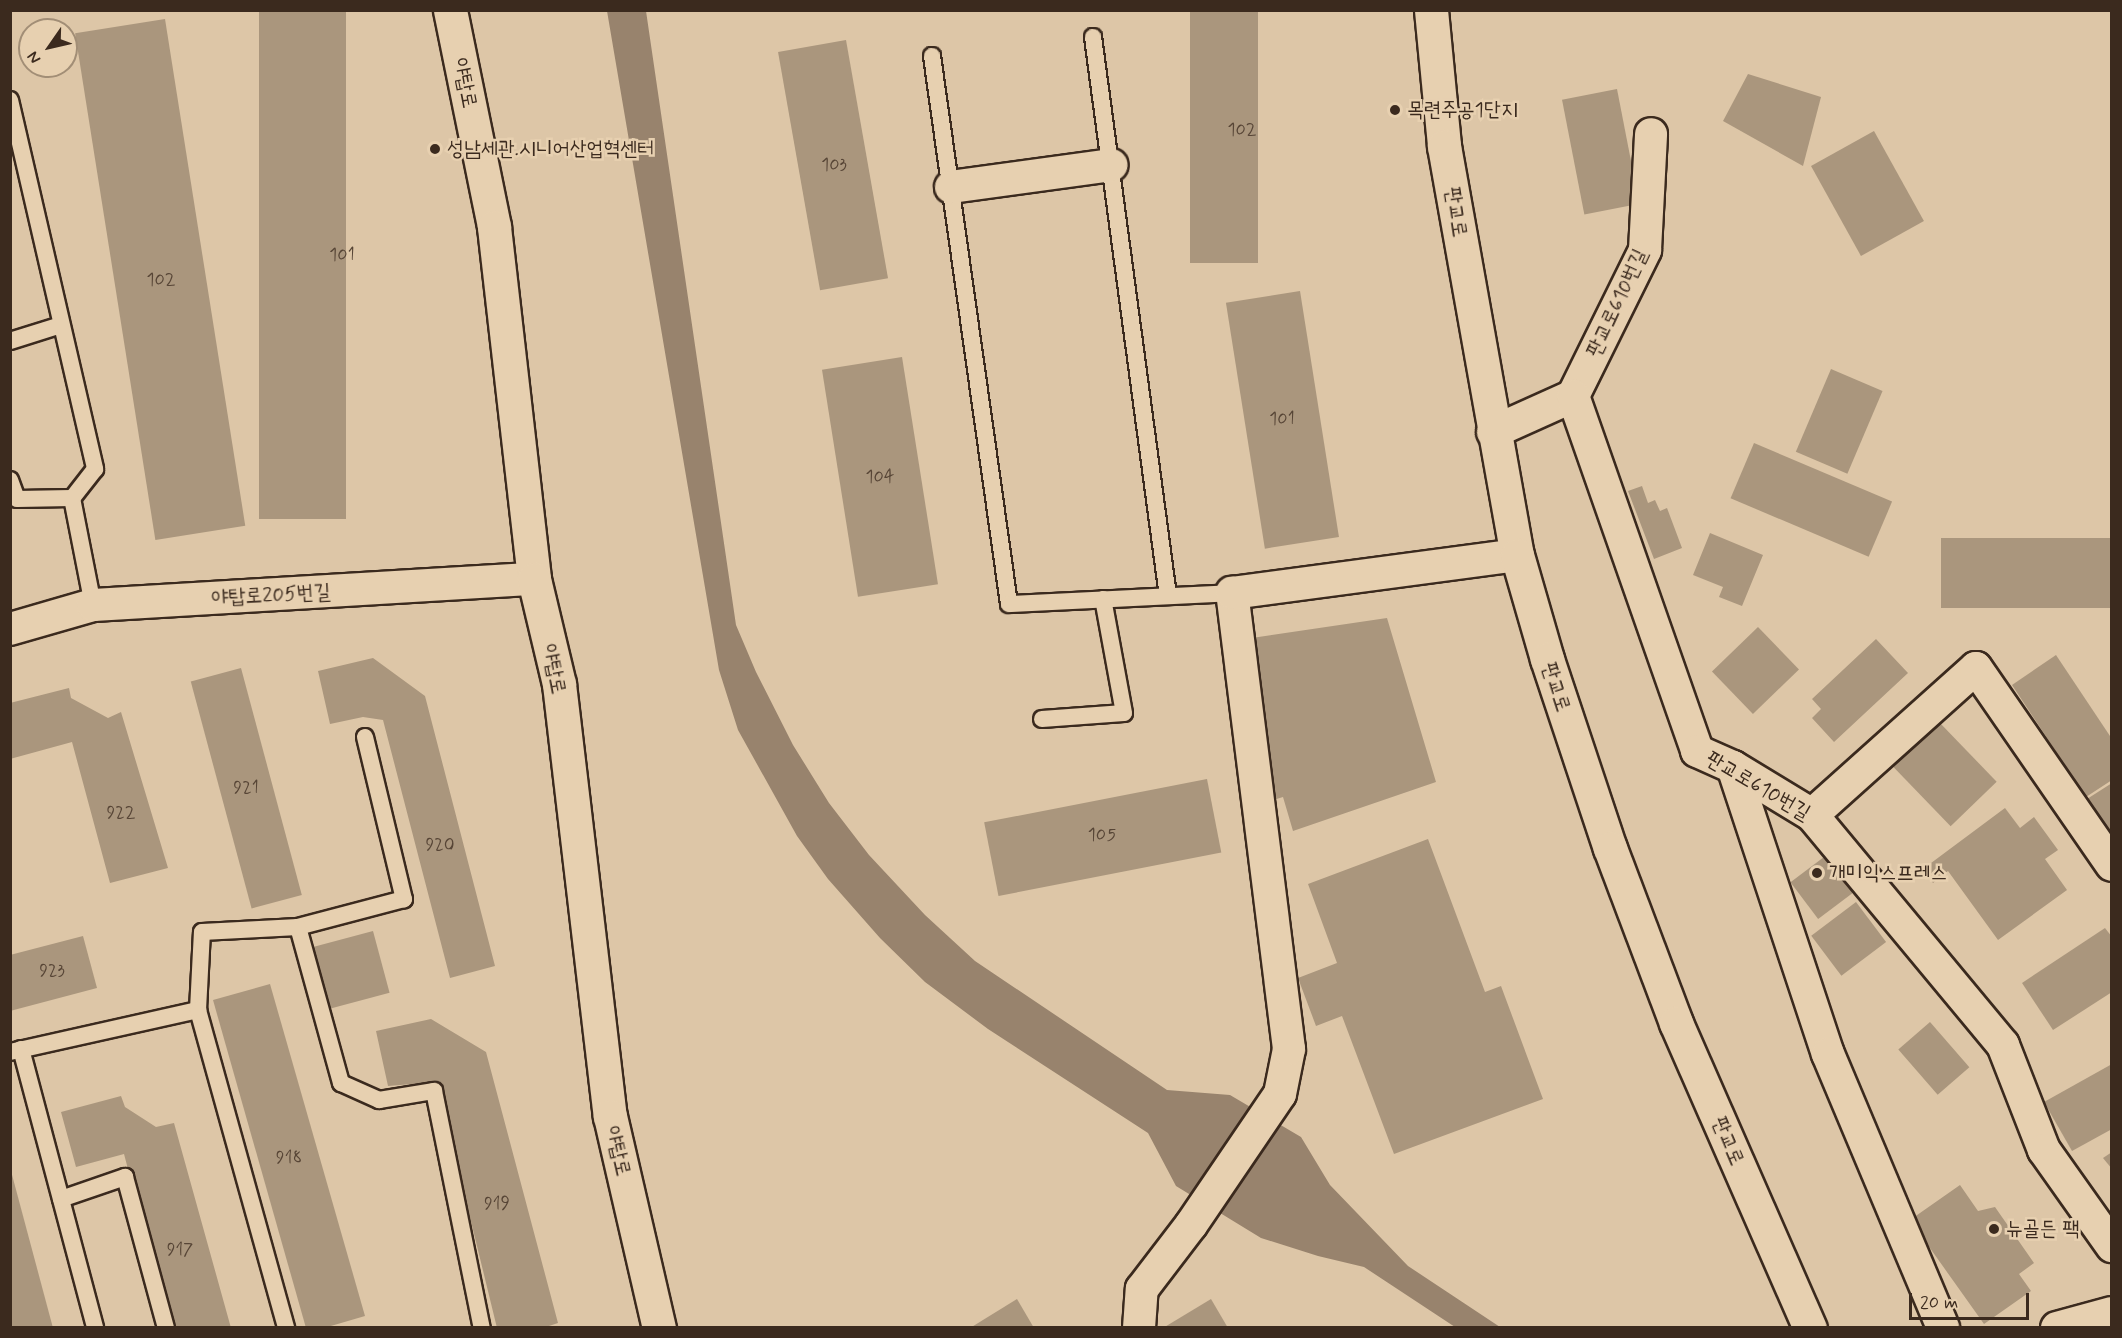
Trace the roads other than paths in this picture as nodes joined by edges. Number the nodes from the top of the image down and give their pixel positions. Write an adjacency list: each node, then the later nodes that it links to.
1 (450, 10): 16 (main road, 야탑로)
2 (1431, 10): 12 (main road, 판교로)
3 (1093, 37): 7 (lane)
4 (932, 56): 8 (lane)
5 (10, 100): 9 (lane)
6 (1651, 134): 11 (street, 판교로610번길)
7 (1111, 165): 8 (street); 18 (lane)
8 (951, 187): 19 (lane)
9 (61, 325): 10 (lane); 14 (lane)
10 (10, 340)
11 (1573, 396): 12 (street); 24 (street, 판교로610번길)
12 (1493, 432): 15 (main road, 판교로)
13 (10, 480): 14 (lane)
14 (72, 498): 20 (lane)
15 (1517, 555): 17 (street); 39 (main road, 판교로)
16 (534, 579): 20 (street, 야탑로205번길); 37 (main road, 야탑로)
17 (1232, 593): 18 (lane); 38 (street)
18 (1168, 596): 19 (lane)
19 (1103, 599): 22 (lane)
20 (93, 605): 21 (street, 야탑로205번길)
21 (10, 629)
22 (1042, 719)
23 (365, 737): 27 (lane)
24 (1733, 767): 25 (street, 판교로610번길); 40 (street)
25 (1812, 814): 26 (street); 31 (street, 판교로610번길)
26 (2112, 865)
27 (298, 927): 28 (lane); 36 (lane)
28 (198, 1010): 29 (lane); 35 (lane)
29 (16, 1051): 30 (lane)
30 (61, 1199): 33 (lane); 34 (lane)
31 (2112, 1246)
32 (2112, 1313): 41 (street)
33 (95, 1328)
34 (166, 1328)
35 (286, 1328)
36 (482, 1328)
37 (659, 1328)
38 (1139, 1328)
39 (1810, 1328)
40 (1943, 1328)
41 (2057, 1328)

